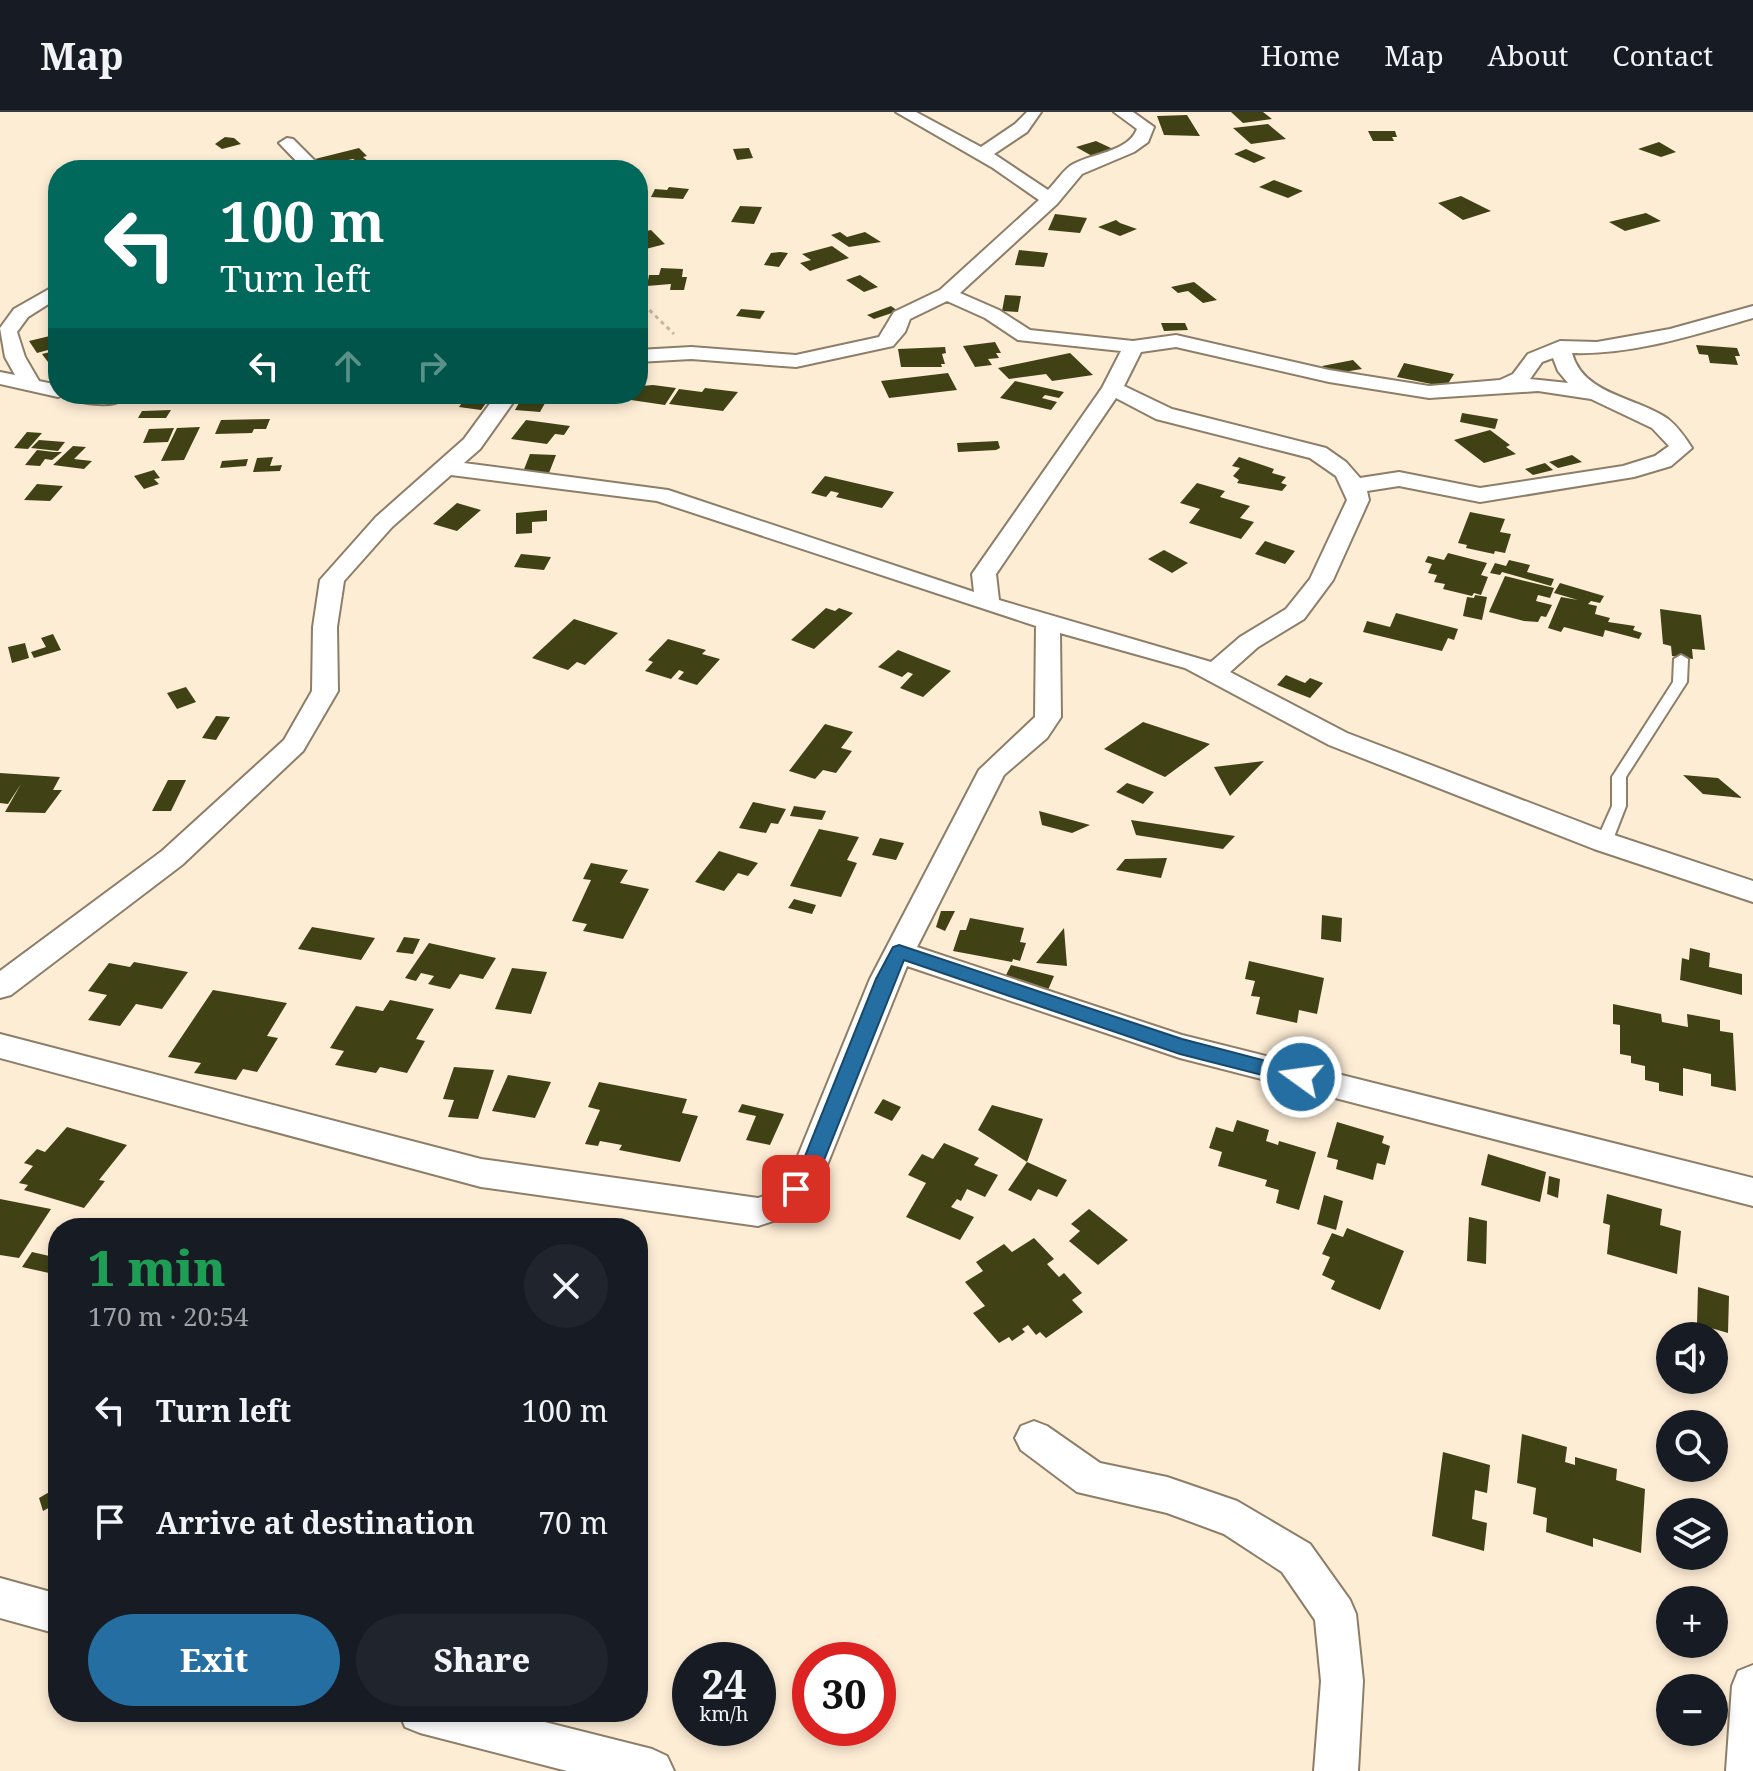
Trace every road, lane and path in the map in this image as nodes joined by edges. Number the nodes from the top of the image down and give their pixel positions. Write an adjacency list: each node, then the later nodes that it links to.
1 (904, 112): 5 (street)
2 (1122, 112): 7 (street)
3 (1034, 114): 5 (street)
4 (287, 143): 6 (street)
5 (984, 156): 7 (street)
6 (305, 160)
7 (1051, 200): 8 (street)
8 (947, 294): 12 (street); 14 (street)
9 (48, 296): 17 (street)
10 (648, 309): 14 (path)
11 (1753, 312): 13 (street)
12 (1133, 347): 18 (street); 19 (street)
13 (1560, 347): 18 (street); 21 (street)
14 (691, 353): 15 (street)
15 (648, 355)
16 (0, 378): 17 (street)
17 (32, 386): 20 (street)
18 (1505, 386): 21 (street)
19 (1112, 388): 24 (street); 25 (street)
20 (48, 389)
21 (1597, 394): 24 (street)
22 (501, 404): 23 (street)
23 (443, 467): 25 (street); 32 (street)
24 (1355, 486): 28 (street)
25 (987, 604): 26 (street)
26 (1048, 623): 28 (street); 31 (street)
27 (1681, 659): 29 (lane)
28 (1213, 673): 29 (street)
29 (1604, 842): 30 (street)
30 (1753, 892)
31 (899, 952): 33 (street); 34 (street)
32 (0, 987)
33 (0, 1046)
34 (1753, 1193)
35 (1034, 1438): 41 (street)
36 (0, 1598): 37 (street)
37 (48, 1611)
38 (1753, 1686): 42 (street)
39 (459, 1722): 40 (street)
40 (652, 1771)
41 (1336, 1771)
42 (1748, 1771)

